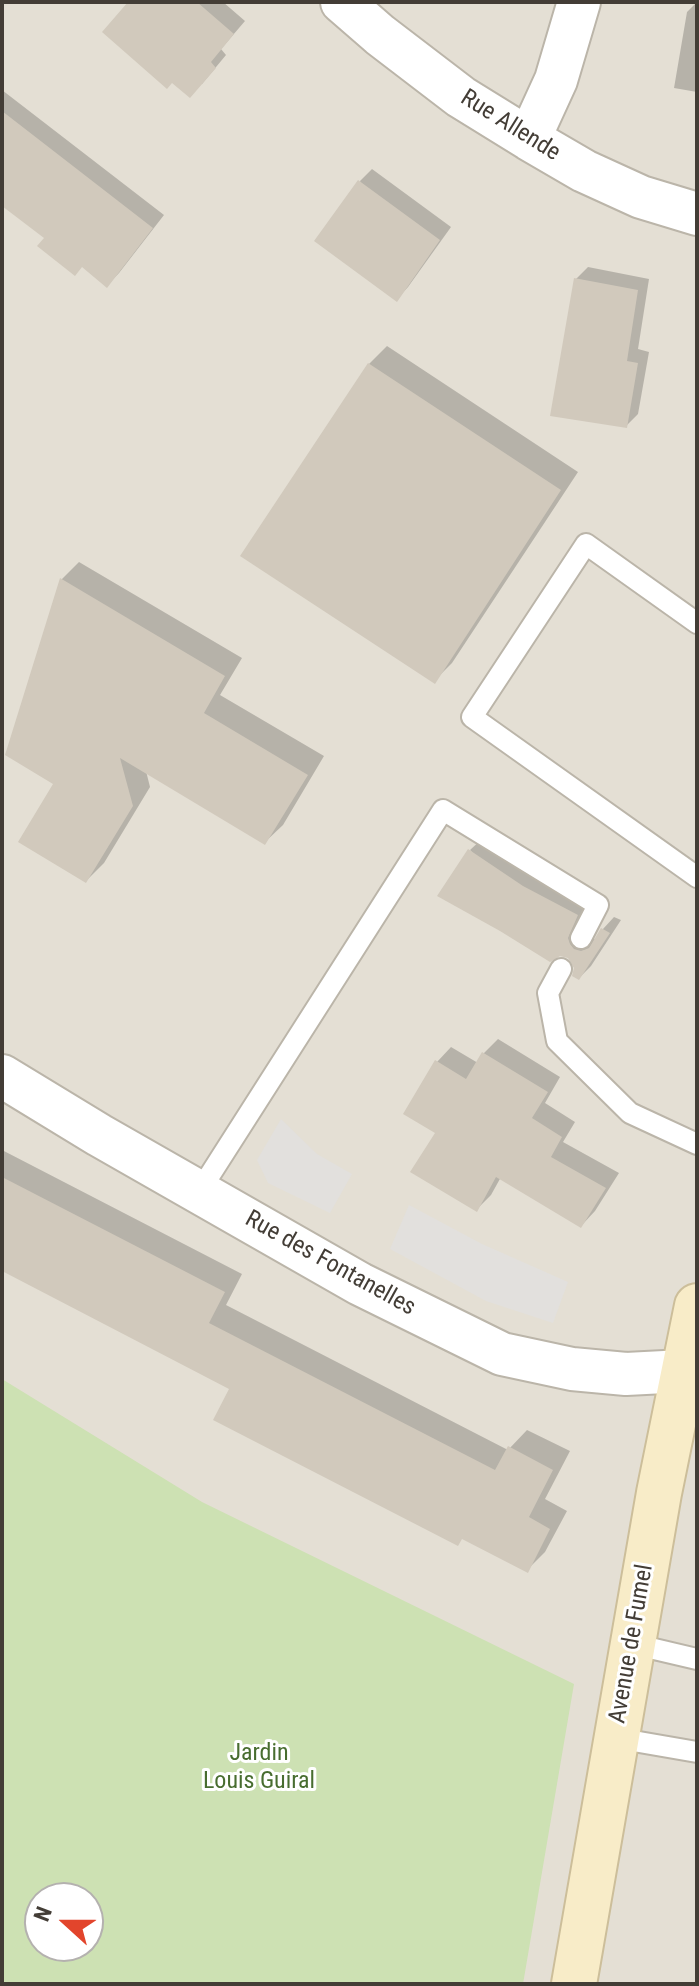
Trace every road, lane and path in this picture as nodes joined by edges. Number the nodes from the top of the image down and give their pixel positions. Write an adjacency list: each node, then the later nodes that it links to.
1 (342, 2): 3 (street, Rue Allende)
2 (579, 2): 3 (street)
3 (529, 139): 4 (street, Rue Allende)
4 (697, 214)
5 (697, 623): 6 (lane)
6 (697, 877)
7 (581, 938): 11 (lane)
8 (561, 969): 10 (lane)
9 (2, 1076): 11 (street, Rue des Fontanelles)
10 (697, 1144)
11 (199, 1192): 13 (street, Rue des Fontanelles)
12 (697, 1306): 13 (main road, Avenue de Fumel)
13 (690, 1372): 14 (main road, Avenue de Fumel)
14 (633, 1644): 15 (lane); 16 (main road, Avenue de Fumel)
15 (697, 1659)
16 (616, 1738): 17 (lane); 18 (main road, Avenue de Fumel)
17 (697, 1752)
18 (574, 1984)

